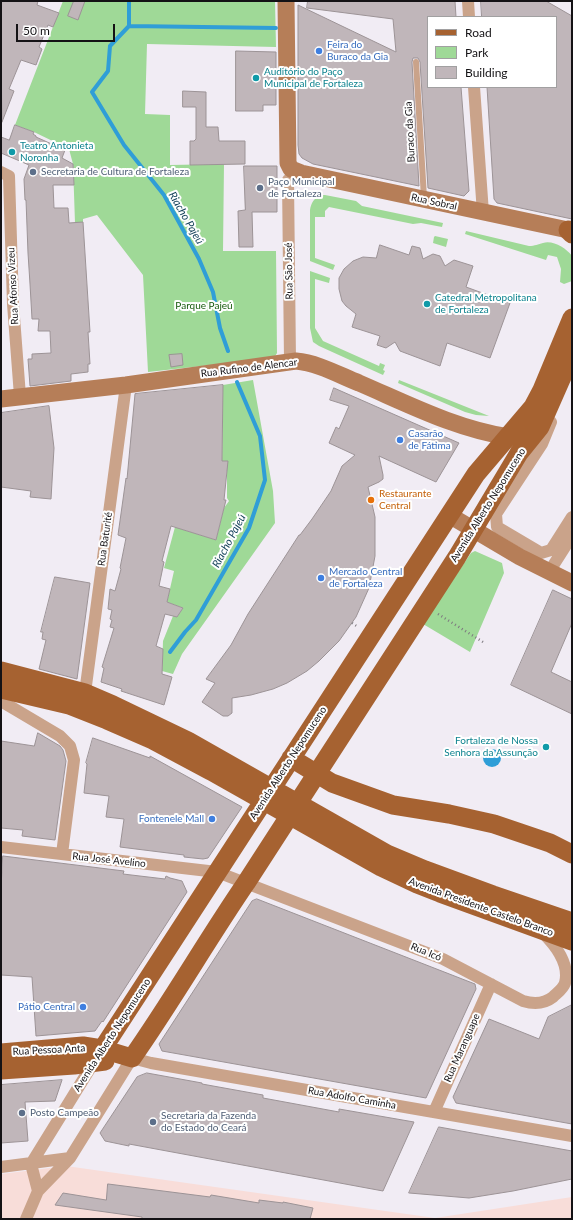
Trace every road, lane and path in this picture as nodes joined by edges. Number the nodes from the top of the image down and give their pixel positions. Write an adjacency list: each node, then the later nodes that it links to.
1 (286, 1): 7 (street)
2 (468, 1): 3 (street)
3 (469, 16)
4 (416, 62): 8 (lane, Buraco da Gia)
5 (474, 88): 9 (street)
6 (5, 174): 16 (street, Rua Afonso Vizeu)
7 (295, 177): 8 (street, Rua Sobral); 13 (street, Rua São José)
8 (424, 200): 9 (street, Rua Sobral)
9 (483, 213): 10 (street, Rua Sobral)
10 (570, 232)
11 (572, 318): 12 (main road)
12 (569, 348): 18 (main road, Avenida Alberto Nepomuceno); 21 (main road, Avenida Alberto Nepomuceno)
13 (290, 361): 15 (street, Rua Rufino de Alencar); 18 (street, Rua Rufino de Alencar)
14 (572, 376): 20 (street)
15 (126, 386): 16 (street, Rua Rufino de Alencar); 31 (street, Rua Baturité)
16 (20, 396): 17 (street, Rua Rufino de Alencar)
17 (1, 399)
18 (509, 436): 19 (main road, Avenida Alberto Nepomuceno)
19 (449, 515): 21 (street); 34 (main road, Avenida Alberto Nepomuceno)
20 (572, 517)
21 (472, 529): 23 (street); 35 (main road, Avenida Alberto Nepomuceno)
22 (572, 536): 23 (street)
23 (548, 572): 24 (street)
24 (572, 583)
25 (440, 615): 28 (path)
26 (352, 623): 27 (path)
27 (360, 629)
28 (483, 642)
29 (1, 671): 31 (main road, Avenida Presidente Castelo Branco)
30 (1, 690): 33 (main road, Avenida Presidente Castelo Branco)
31 (85, 693): 33 (main road, Avenida Presidente Castelo Branco)
32 (1, 701): 37 (street)
33 (110, 712): 39 (main road, Avenida Presidente Castelo Branco)
34 (291, 758): 35 (main road); 40 (main road, Avenida Alberto Nepomuceno)
35 (316, 773): 38 (main road); 41 (main road, Avenida Alberto Nepomuceno)
36 (1, 847): 37 (street, Rua José Avelino)
37 (62, 854): 40 (street, Rua José Avelino)
38 (572, 854)
39 (384, 860): 42 (main road, Avenida Presidente Castelo Branco); 43 (main road, Avenida Presidente Castelo Branco)
40 (217, 872): 41 (street, Rua Icó); 47 (main road, Avenida Alberto Nepomuceno)
41 (246, 883): 45 (street, Rua Icó); 48 (main road, Avenida Alberto Nepomuceno)
42 (572, 922)
43 (537, 928): 44 (main road, Avenida Presidente Castelo Branco); 45 (street, Rua Icó)
44 (572, 940)
45 (491, 984): 50 (street, Rua Maranguape)
46 (1, 1053): 47 (main road, Rua Pessoa Anta)
47 (98, 1056): 48 (main road, Rua Pessoa Anta); 49 (main road, Rua Pessoa Anta); 53 (street, Avenida Alberto Nepomuceno)
48 (132, 1058): 50 (street, Rua Adolfo Caminha); 52 (street, Avenida Alberto Nepomuceno)
49 (1, 1070)
50 (434, 1112): 51 (street, Rua Adolfo Caminha)
51 (572, 1136)
52 (70, 1158): 53 (street); 55 (street, Avenida Alberto Nepomuceno)
53 (31, 1164): 54 (street); 55 (street)
54 (1, 1167)
55 (38, 1191): 56 (street, Avenida Alberto Nepomuceno)
56 (26, 1219)

